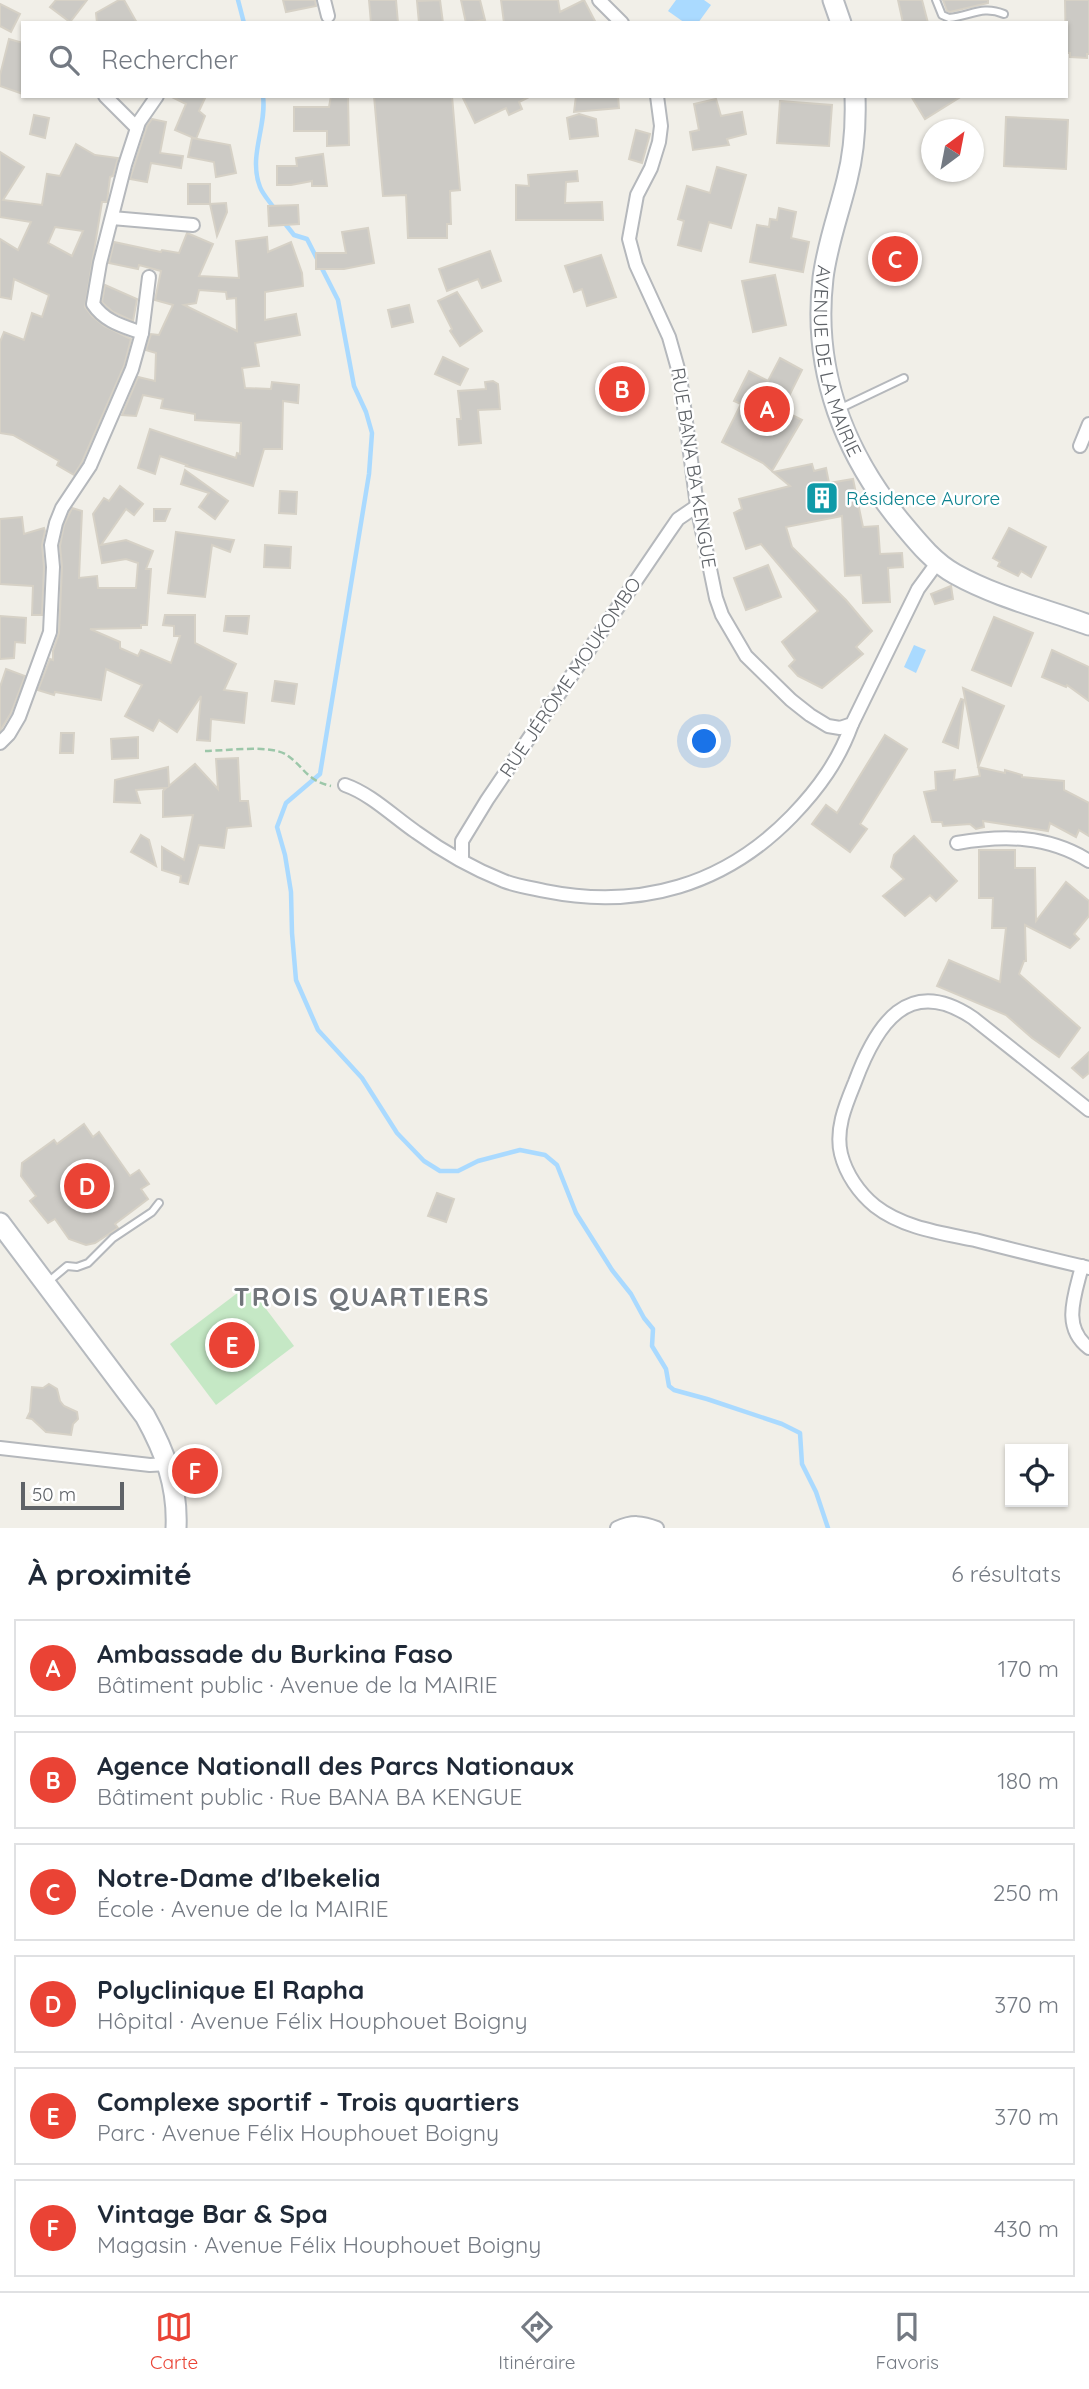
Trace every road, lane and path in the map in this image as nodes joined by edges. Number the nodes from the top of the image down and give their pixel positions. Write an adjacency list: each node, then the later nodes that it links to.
1 (324, 0): 6 (street)
2 (599, 0): 7 (street)
3 (833, 0): 8 (main road)
4 (936, 0): 5 (lane)
5 (1004, 15)
6 (328, 16)
7 (620, 21)
8 (840, 21)
9 (107, 98): 13 (street)
10 (156, 98): 13 (street)
11 (657, 98): 22 (street, RUE BANA BA KENGUE)
12 (855, 98): 19 (main road, AVENUE DE LA MAIRIE)
13 (137, 128): 14 (street)
14 (112, 218): 15 (street); 17 (street)
15 (193, 225)
16 (149, 277): 17 (street)
17 (142, 333): 26 (street)
18 (904, 378): 19 (lane)
19 (836, 411): 23 (main road, AVENUE DE LA MAIRIE)
20 (1089, 424): 21 (street)
21 (1080, 446)
22 (697, 506): 25 (street, RUE BANA BA KENGUE); 30 (street, RUE JÉRÔME MOUKOMBO)
23 (937, 563): 24 (main road, AVENUE DE LA MAIRIE); 25 (street)
24 (1089, 625)
25 (852, 724): 30 (street)
26 (0, 743)
27 (205, 751): 28 (path)
28 (342, 786): 30 (street)
29 (957, 843): 31 (street)
30 (462, 860)
31 (1089, 861)
32 (1089, 1110): 35 (street)
33 (159, 1203): 36 (lane)
34 (0, 1223): 36 (main road)
35 (1085, 1267): 37 (street)
36 (46, 1283): 39 (main road)
37 (1089, 1348)
38 (0, 1448): 39 (street)
39 (168, 1464): 40 (main road)
40 (176, 1528)
41 (617, 1528): 42 (street)
42 (657, 1528)

